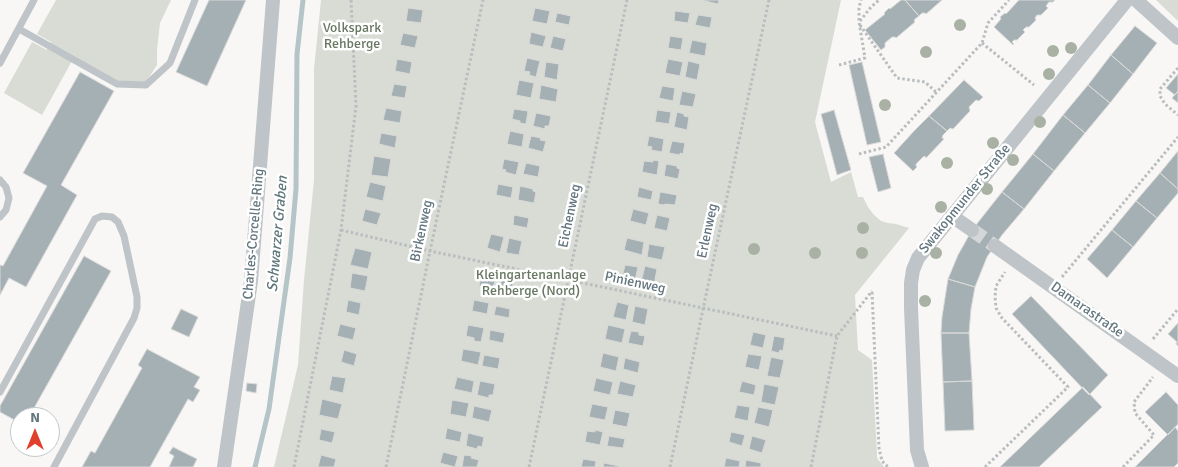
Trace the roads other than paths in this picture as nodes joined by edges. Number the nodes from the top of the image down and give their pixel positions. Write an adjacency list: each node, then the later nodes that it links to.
1 (34, 0): 6 (lane)
2 (195, 0): 6 (lane)
3 (273, 0): 17 (street, Charles-Corcelle-Ring)
4 (1126, 0): 10 (street, Swakopmunder Straße)
5 (1136, 0): 7 (street)
6 (19, 29): 8 (lane)
7 (1178, 38)
8 (0, 63)
9 (0, 180): 11 (lane)
10 (952, 216): 12 (street); 18 (street, Swakopmunder Straße)
11 (0, 217)
12 (972, 230)
13 (995, 246): 14 (street, Damarastraße)
14 (1178, 376)
15 (0, 392): 16 (lane)
16 (54, 467)
17 (224, 467)
18 (922, 467)

